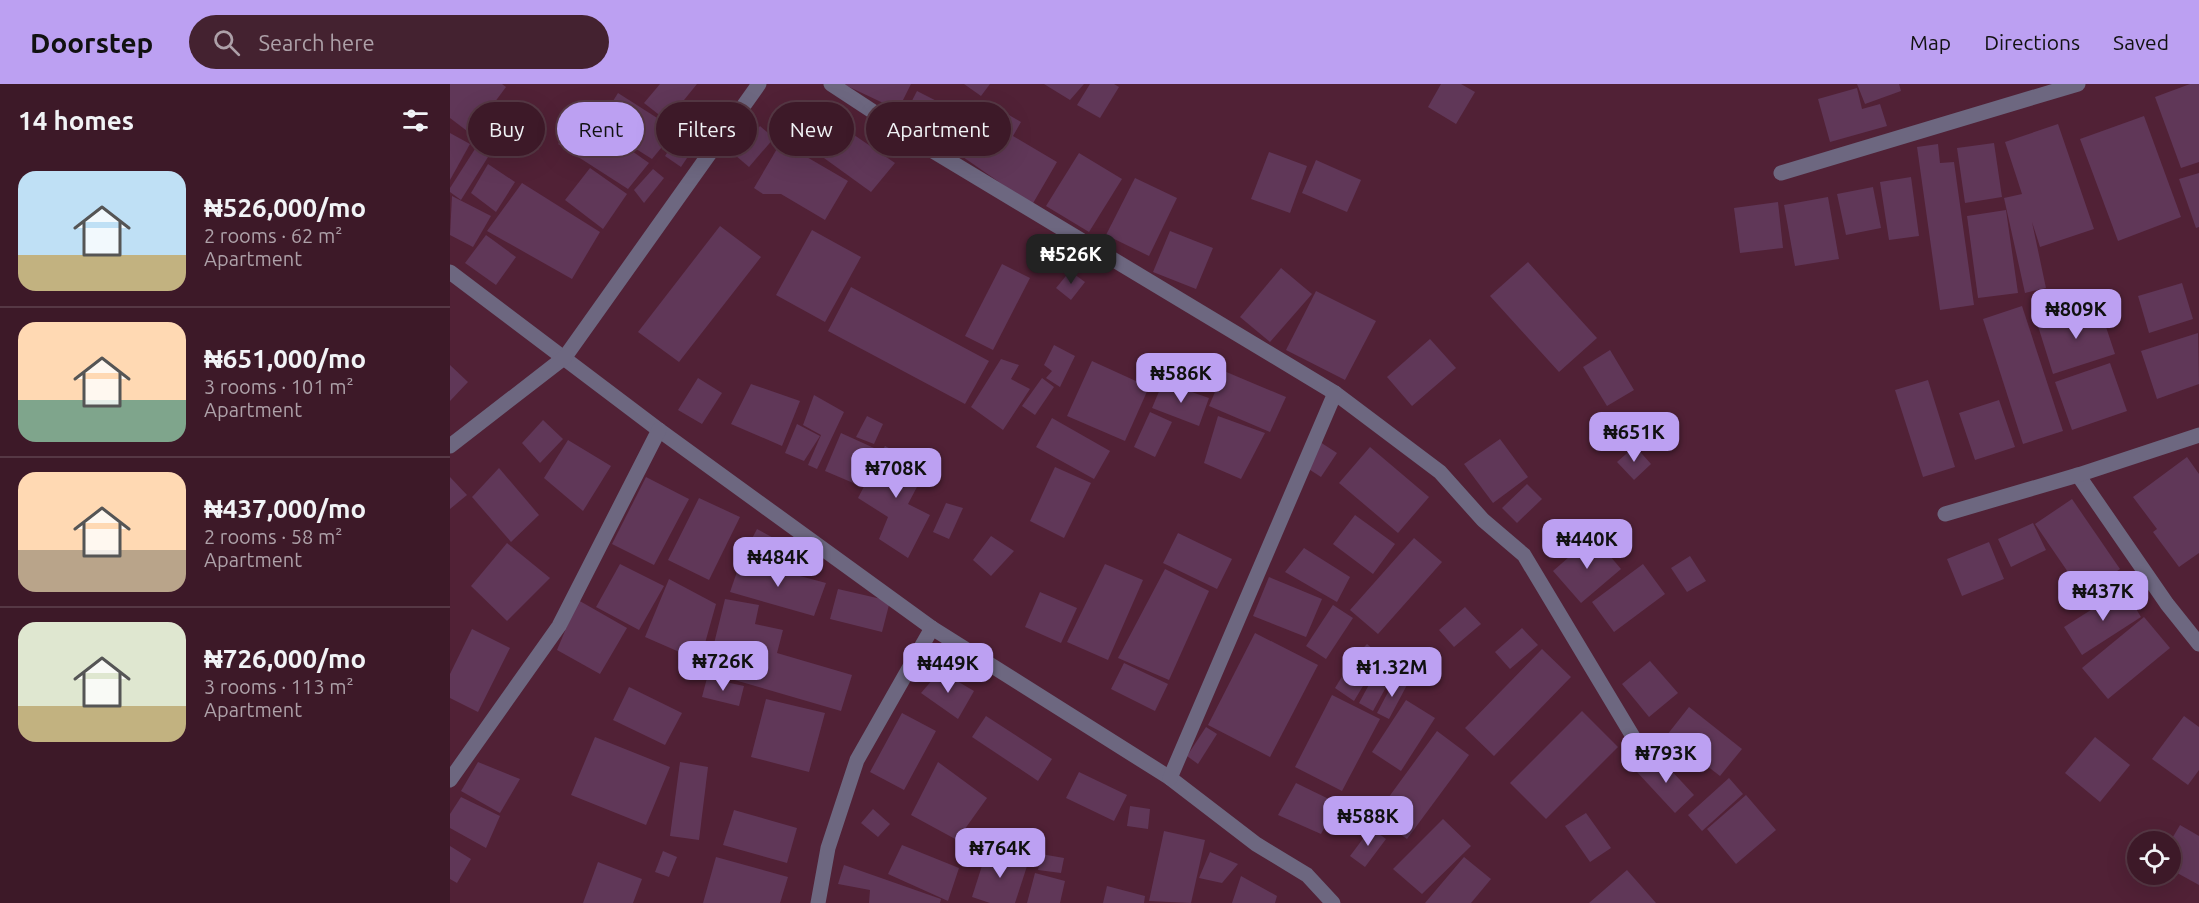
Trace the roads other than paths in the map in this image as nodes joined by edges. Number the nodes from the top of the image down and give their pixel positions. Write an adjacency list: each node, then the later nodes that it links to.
1 (759, 84): 6 (street)
2 (831, 84): 7 (street)
3 (2078, 84): 4 (street)
4 (1781, 174)
5 (450, 272): 6 (street)
6 (566, 357): 8 (street); 10 (street)
7 (1335, 393): 15 (street); 16 (street)
8 (659, 430): 13 (street); 17 (street)
9 (2199, 435): 11 (street)
10 (450, 447)
11 (2078, 475): 12 (street); 14 (street)
12 (1946, 514)
13 (932, 628): 16 (street); 18 (street)
14 (2199, 644)
15 (1644, 755)
16 (1170, 778): 19 (street)
17 (450, 780)
18 (818, 903)
19 (1333, 903)

